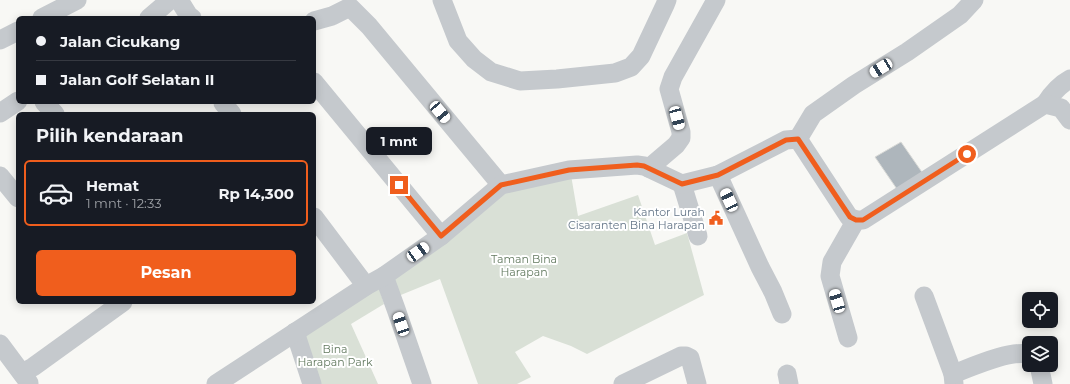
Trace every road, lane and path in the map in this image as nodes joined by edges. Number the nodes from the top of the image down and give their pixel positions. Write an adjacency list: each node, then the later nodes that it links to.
1 (77, 0): 8 (street)
2 (442, 0): 3 (street)
3 (666, 0)
4 (716, 0): 22 (street)
5 (974, 0): 21 (street)
6 (355, 4): 10 (street); 26 (street)
7 (185, 5): 9 (street)
8 (46, 16)
9 (155, 16)
10 (316, 20)
11 (16, 32): 12 (street)
12 (0, 40)
13 (1070, 79): 17 (street)
14 (316, 84): 30 (street)
15 (16, 102): 19 (street)
16 (46, 104): 18 (street)
17 (1045, 104): 20 (street); 28 (street)
18 (53, 112)
19 (0, 113)
20 (1070, 120)
21 (798, 139): 23 (street); 28 (street)
22 (649, 168): 25 (street); 26 (street)
23 (718, 175): 25 (street); 36 (street)
24 (0, 176): 27 (street)
25 (682, 184): 31 (street)
26 (501, 185): 30 (street)
27 (16, 196)
28 (856, 220): 38 (street)
29 (317, 227): 33 (street)
30 (439, 233): 32 (street)
31 (698, 236)
32 (384, 276): 33 (street); 46 (street)
33 (366, 286): 37 (street)
34 (924, 296): 43 (street)
35 (110, 305): 42 (street)
36 (782, 314)
37 (295, 332): 44 (street); 45 (street)
38 (848, 338)
39 (0, 344): 42 (street)
40 (1022, 353): 43 (street)
41 (1040, 372): 49 (street)
42 (26, 379)
43 (953, 379)
44 (216, 384)
45 (312, 384)
46 (422, 384)
47 (623, 384): 48 (street)
48 (698, 384)
49 (1043, 384)

